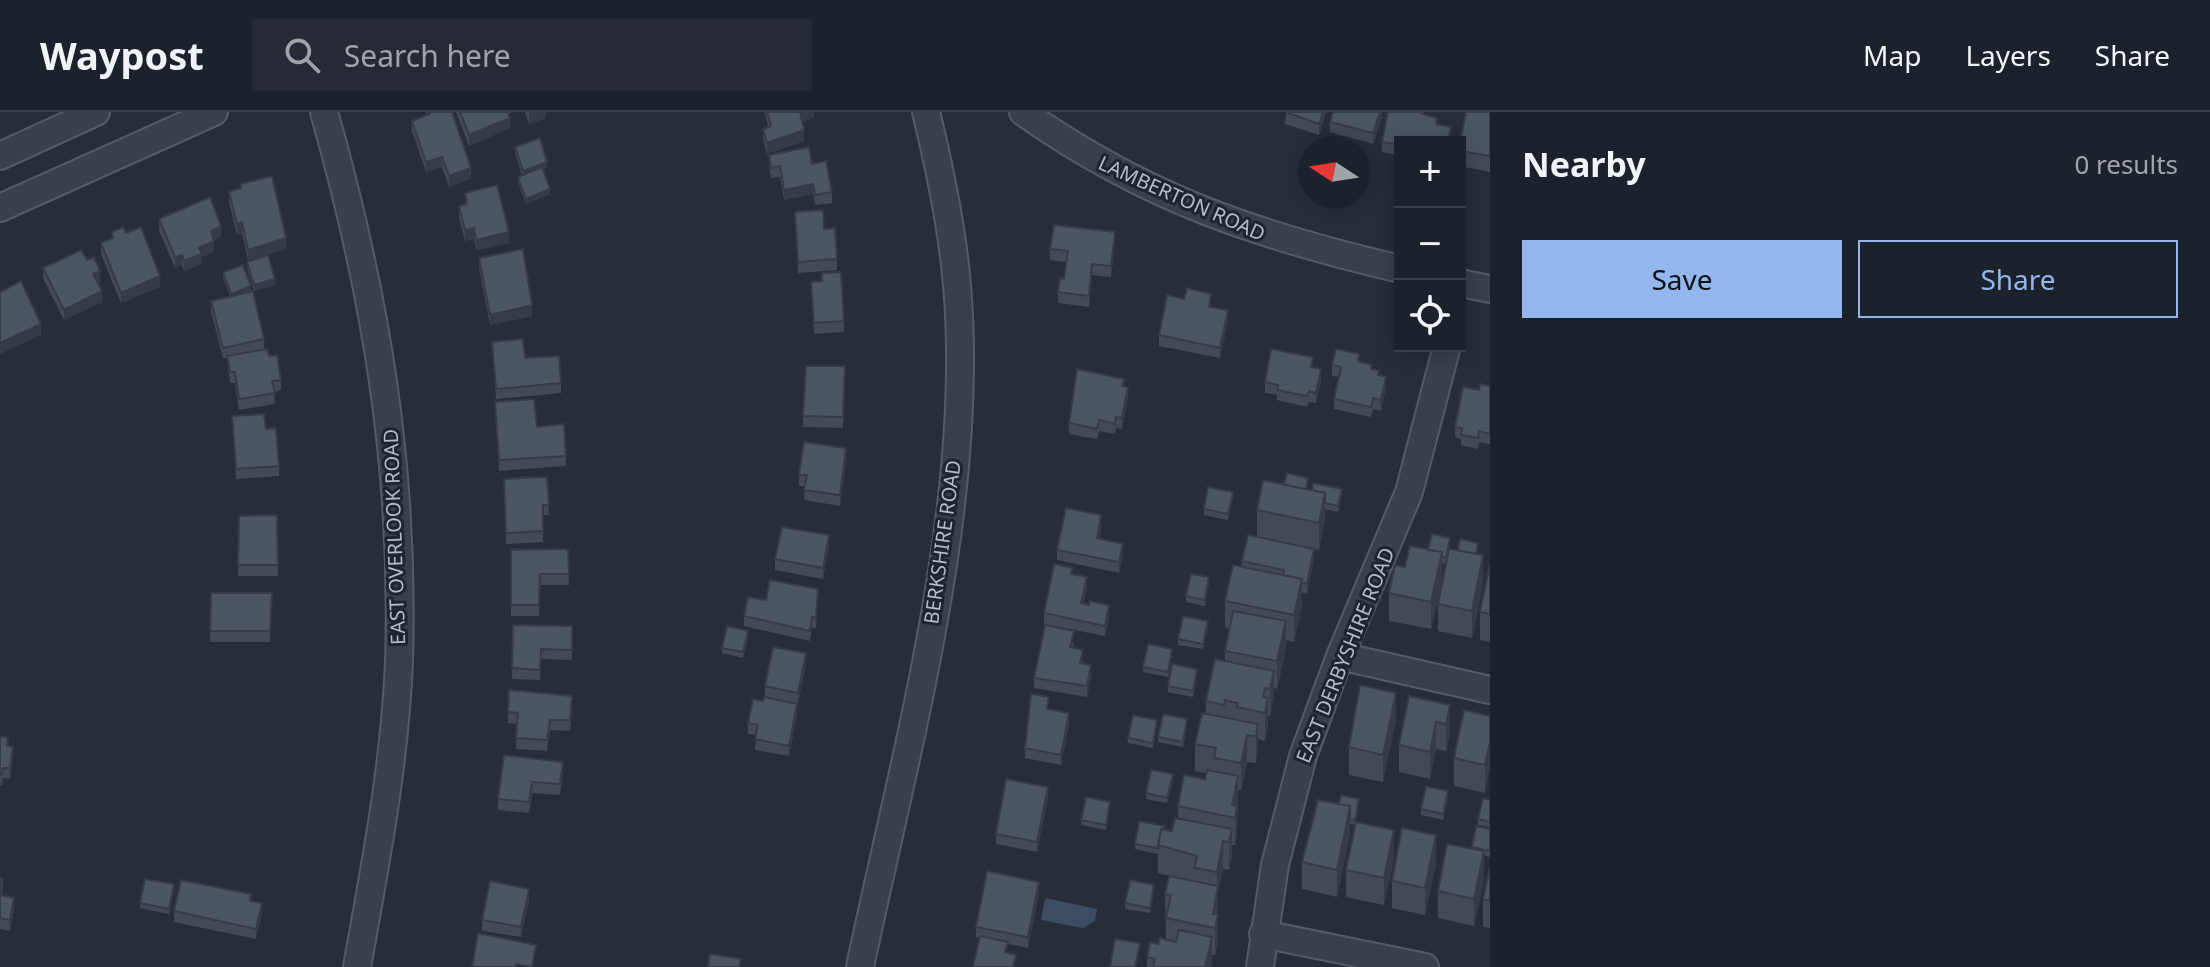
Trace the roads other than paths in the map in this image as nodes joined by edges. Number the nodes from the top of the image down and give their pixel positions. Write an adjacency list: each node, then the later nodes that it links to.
1 (96, 112): 6 (street)
2 (214, 112): 7 (street)
3 (324, 112): 15 (street, EAST OVERLOOK ROAD)
4 (926, 112): 16 (street, BERKSHIRE ROAD)
5 (1023, 112): 8 (street, LAMBERTON ROAD)
6 (0, 156)
7 (0, 208)
8 (1394, 267)
9 (1466, 286): 10 (street)
10 (1490, 289)
11 (1445, 352): 12 (street, EAST DERBYSHIRE ROAD)
12 (1340, 656): 13 (street); 14 (street, EAST DERBYSHIRE ROAD)
13 (1490, 690)
14 (1263, 934): 17 (street, EAST DERBYSHIRE ROAD); 18 (street)
15 (357, 967)
16 (860, 967)
17 (1260, 967)
18 (1425, 967)

